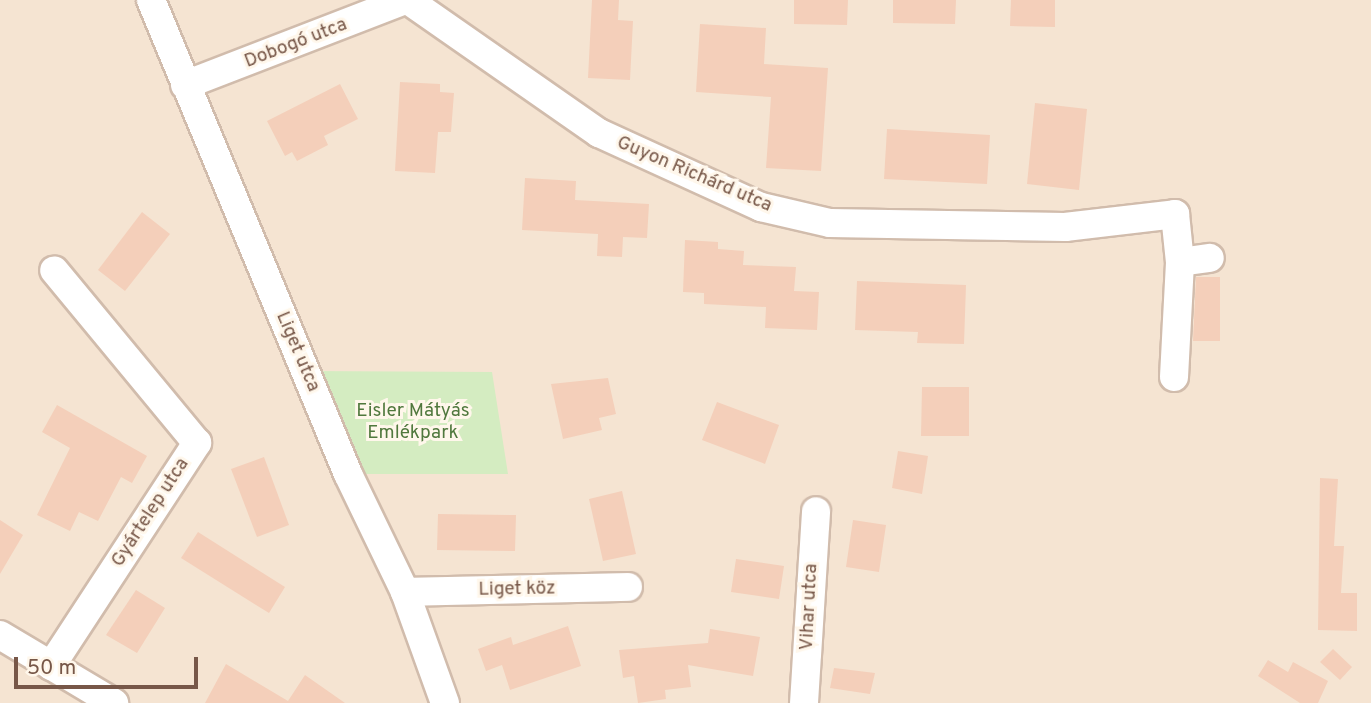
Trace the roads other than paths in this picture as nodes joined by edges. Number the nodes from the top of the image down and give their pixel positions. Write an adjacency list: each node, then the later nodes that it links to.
1 (151, 0): 3 (street, Liget utca)
2 (407, 0): 3 (street, Dobogó utca); 5 (street, Guyon Richárd utca)
3 (185, 85): 10 (street, Liget utca)
4 (1210, 258): 5 (street)
5 (1180, 262): 7 (street)
6 (54, 270): 12 (street, Gyártelep utca)
7 (1174, 377)
8 (816, 511): 15 (street, Vihar utca)
9 (628, 587): 10 (street, Liget köz)
10 (405, 593): 14 (street, Liget utca)
11 (0, 635): 12 (street)
12 (51, 666): 13 (street)
13 (114, 703)
14 (445, 703)
15 (804, 703)

